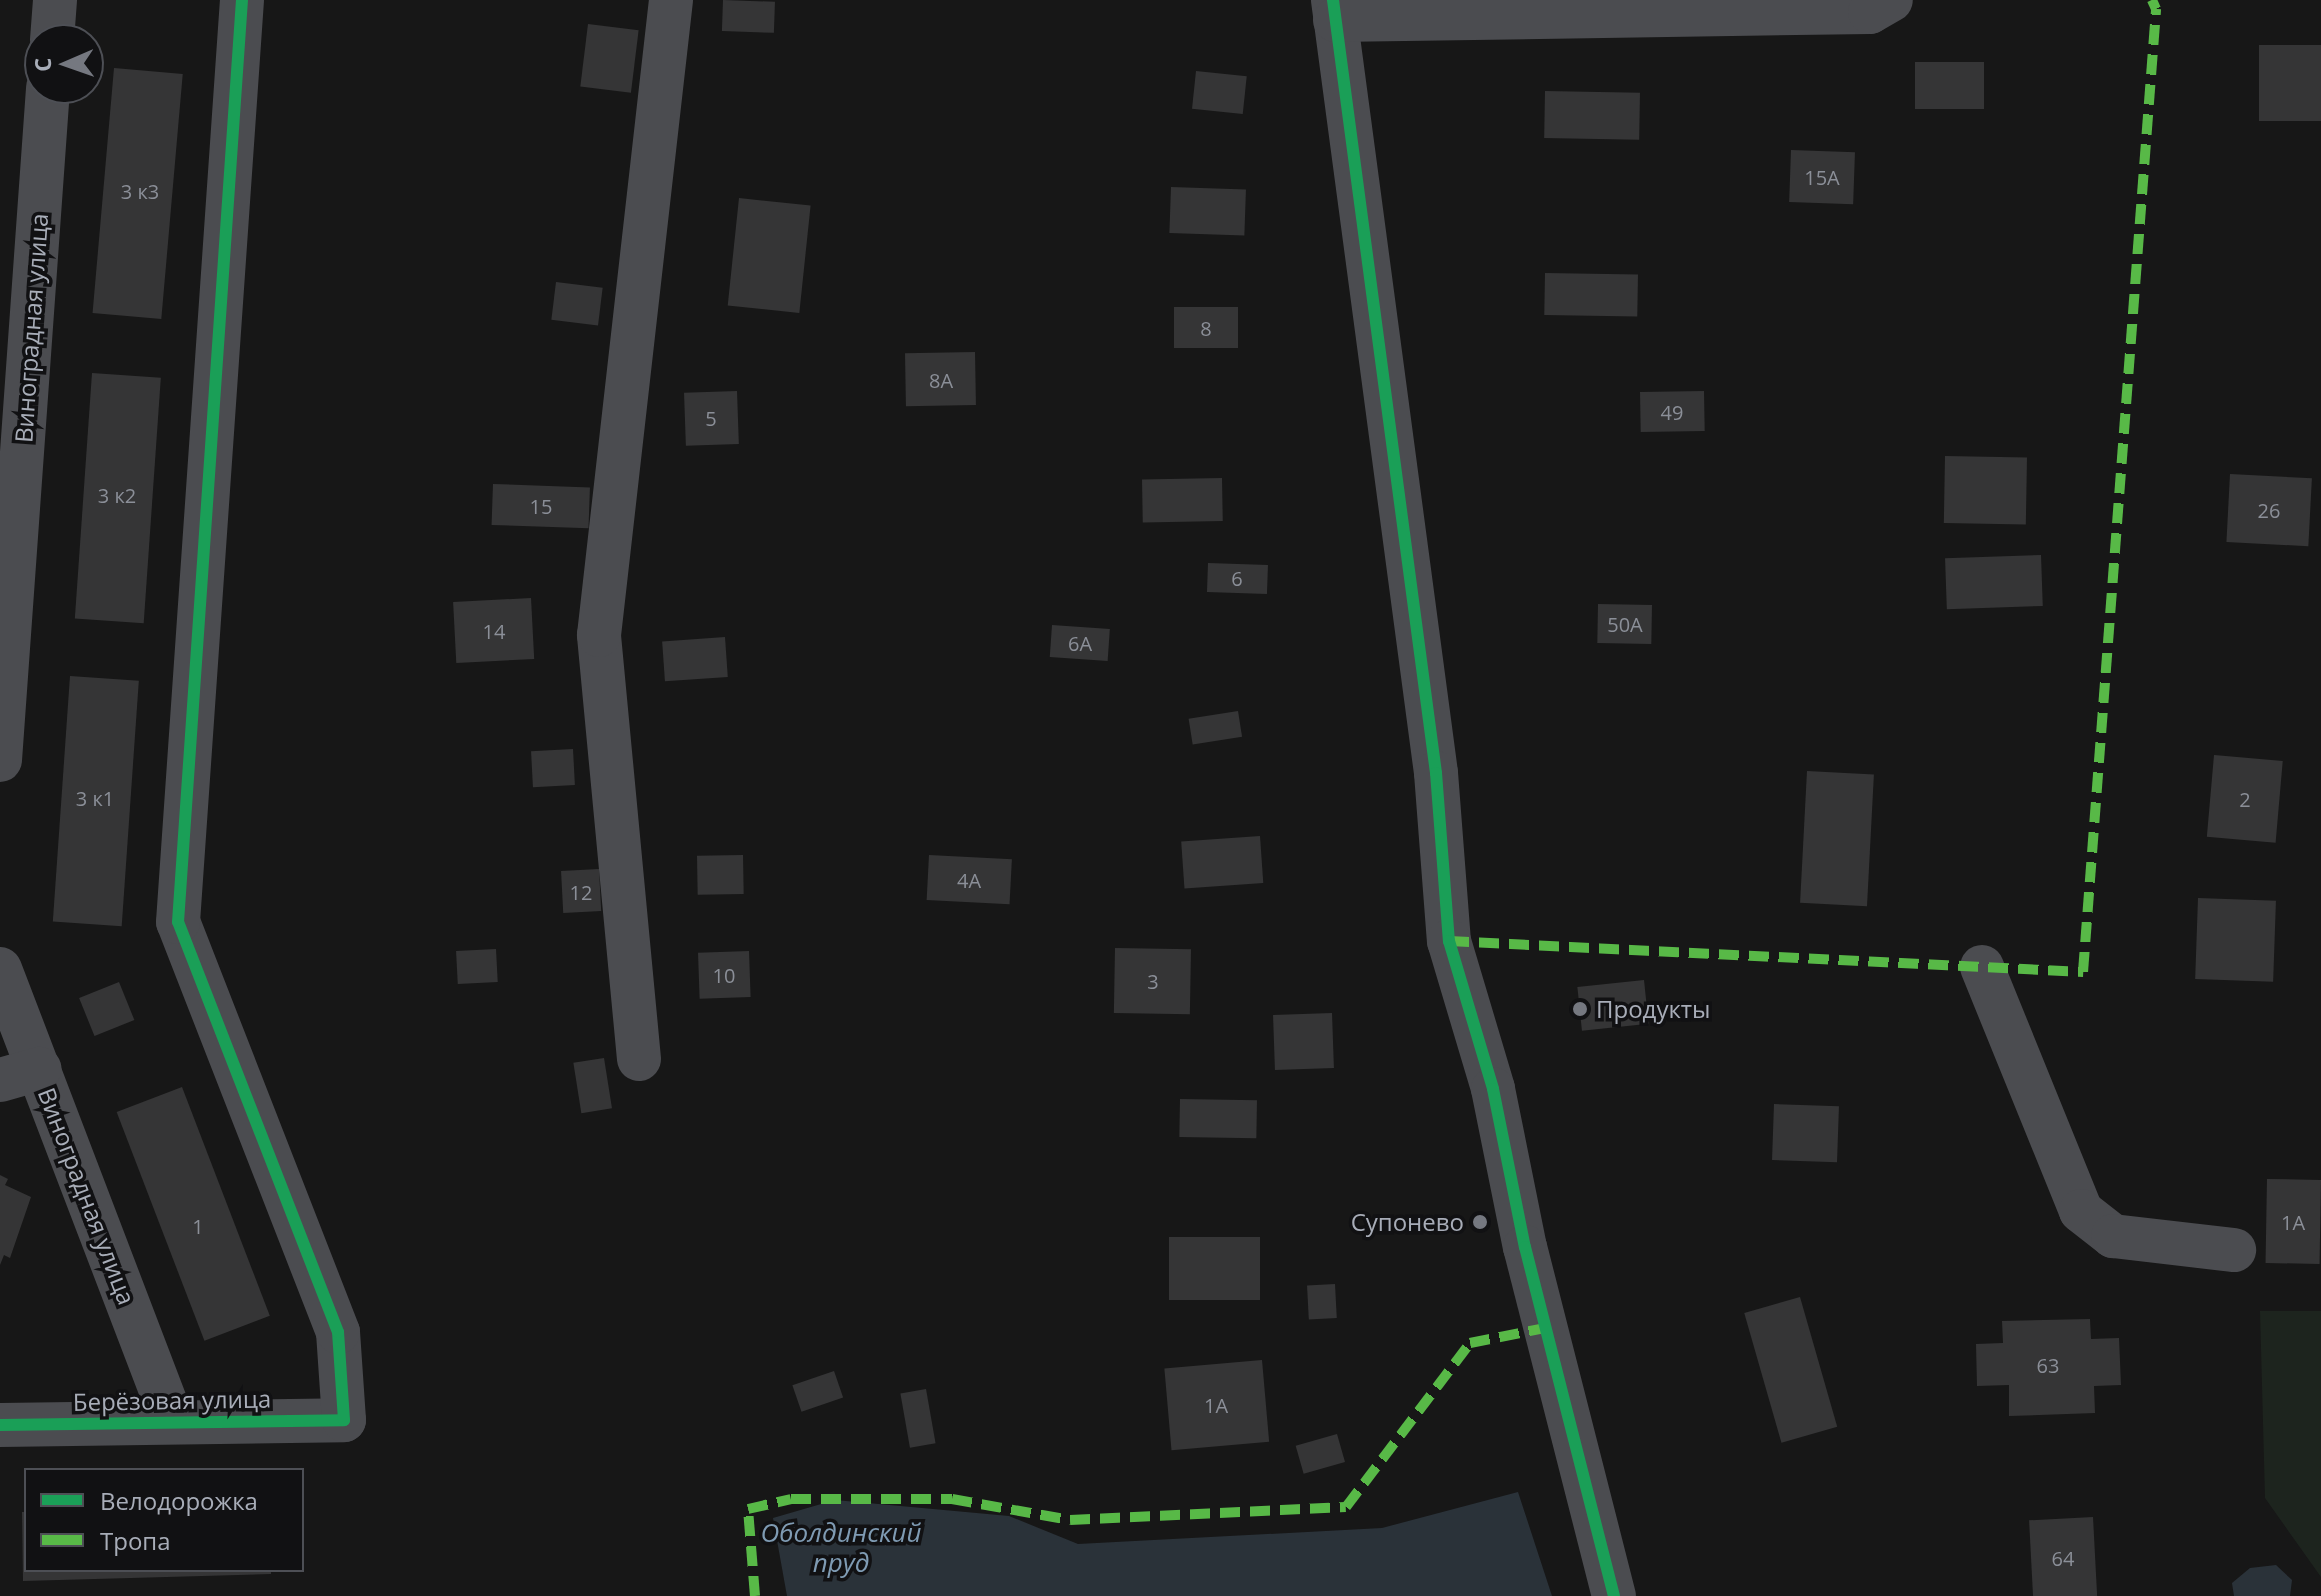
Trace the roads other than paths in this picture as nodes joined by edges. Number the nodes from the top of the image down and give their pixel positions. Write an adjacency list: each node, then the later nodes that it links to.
1 (55, 0): 6 (street)
2 (242, 0): 15 (street, Берёзовая улица)
3 (671, 0): 12 (street)
4 (1891, 0): 5 (street)
5 (1334, 10): 17 (street)
6 (53, 24)
7 (45, 104): 8 (street, Виноградная улица)
8 (18, 277): 9 (street, Виноградная улица)
9 (0, 760)
10 (1982, 967): 14 (street)
11 (0, 969): 13 (street, Виноградная улица)
12 (639, 1059)
13 (19, 1075): 15 (street, Виноградная улица)
14 (2234, 1250)
15 (173, 1422): 16 (street, Берёзовая улица)
16 (0, 1425)
17 (1614, 1596)

